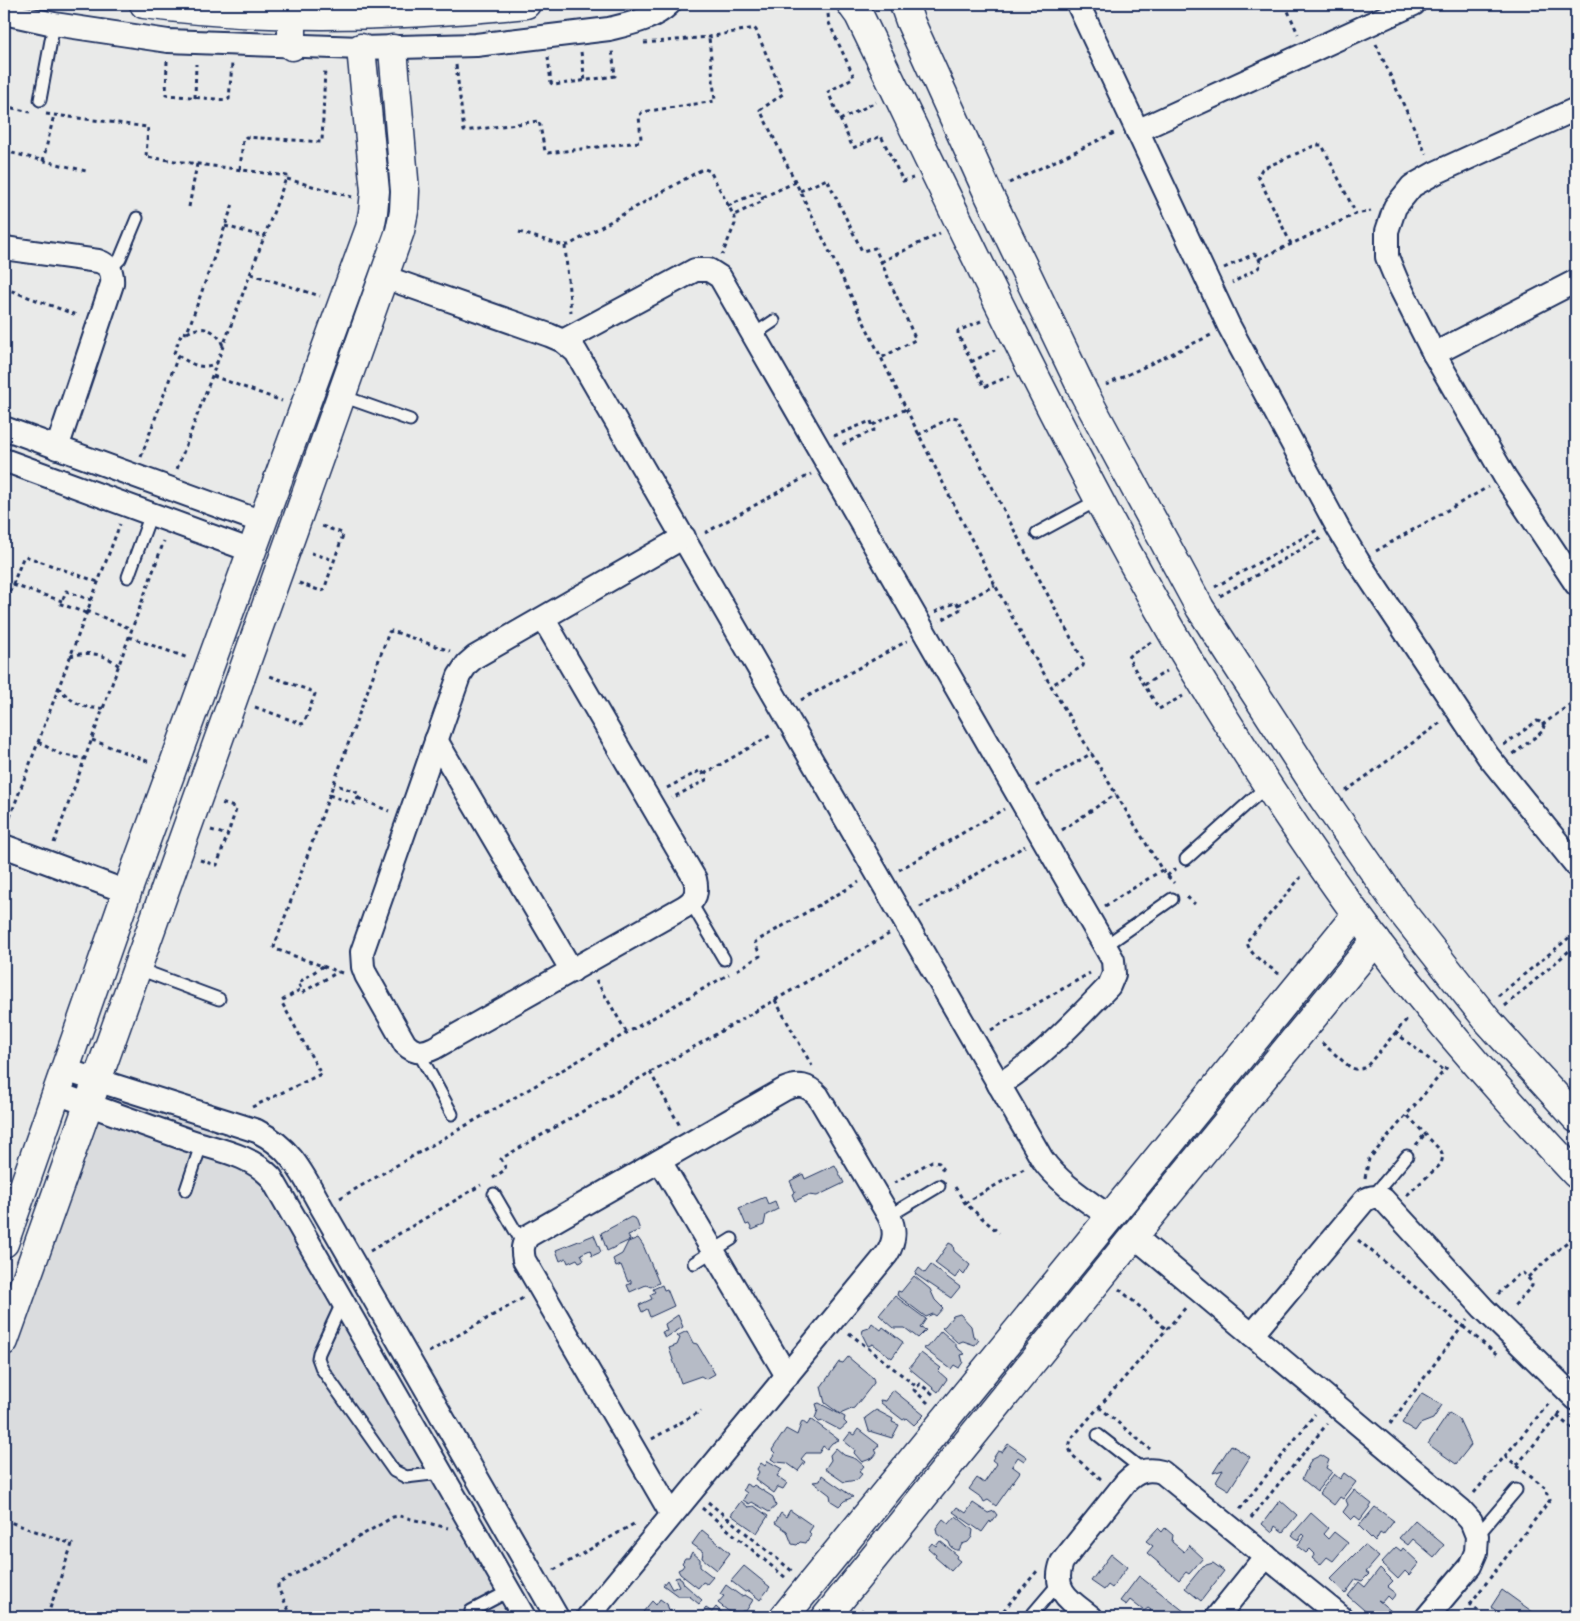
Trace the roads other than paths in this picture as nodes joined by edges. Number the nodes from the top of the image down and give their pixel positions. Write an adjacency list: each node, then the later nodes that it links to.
1 (144, 4): 7 (street)
2 (526, 4): 10 (street)
3 (668, 4): 14 (street)
4 (904, 4): 44 (street)
5 (1078, 4): 17 (street)
6 (1414, 4): 17 (street)
7 (179, 6): 10 (street)
8 (840, 8): 33 (street)
9 (4, 13): 11 (street)
10 (292, 15): 12 (street)
11 (54, 24): 12 (street); 15 (lane)
12 (292, 46): 13 (street)
13 (361, 48): 14 (street); 28 (street)
14 (393, 49): 21 (street)
15 (40, 100)
16 (1576, 109): 26 (street)
17 (1135, 128): 48 (street)
18 (137, 218): 20 (lane)
19 (4, 248): 20 (street)
20 (110, 269): 31 (street)
21 (384, 277): 25 (street); 27 (street)
22 (1576, 281): 26 (street)
23 (774, 321): 24 (lane)
24 (752, 335): 25 (street); 54 (street)
25 (568, 338): 37 (street)
26 (1434, 354): 40 (street)
27 (339, 404): 28 (street); 29 (lane); 57 (street)
28 (305, 405): 35 (street)
29 (410, 420)
30 (4, 428): 31 (street)
31 (56, 448): 35 (street)
32 (4, 460): 34 (street)
33 (1098, 500): 36 (lane); 43 (street)
34 (161, 518): 38 (street); 39 (lane)
35 (262, 522): 38 (street)
36 (1037, 533)
37 (686, 541): 41 (street); 61 (street)
38 (252, 551): 49 (street)
39 (128, 577)
40 (1576, 584)
41 (543, 618): 42 (street); 51 (street)
42 (436, 740): 56 (street); 59 (street)
43 (1268, 785): 45 (street); 47 (lane)
44 (1323, 799): 45 (street); 64 (street)
45 (1288, 816): 52 (street)
46 (4, 846): 49 (street)
47 (1186, 859)
48 (1576, 865)
49 (127, 892): 60 (street)
50 (1172, 899): 54 (lane)
51 (691, 903): 55 (lane); 56 (street)
52 (1356, 915): 53 (street); 74 (street)
53 (1376, 940): 68 (street); 75 (street)
54 (1109, 953): 61 (street)
55 (724, 959)
56 (579, 967): 59 (street)
57 (136, 968): 58 (lane); 62 (street)
58 (219, 999)
59 (419, 1052): 63 (lane)
60 (61, 1082): 62 (street); 76 (street)
61 (999, 1086): 74 (street)
62 (92, 1092): 65 (street); 79 (street); 85 (street)
63 (452, 1114)
64 (1576, 1118)
65 (201, 1145): 70 (lane); 81 (street)
66 (1407, 1156): 72 (lane)
67 (660, 1161): 73 (street); 77 (street); 78 (street)
68 (1576, 1174)
69 (939, 1186): 73 (lane)
70 (186, 1190)
71 (494, 1194): 77 (lane)
72 (1371, 1197): 84 (street); 88 (street)
73 (889, 1216): 87 (street)
74 (1110, 1217): 83 (street)
75 (1134, 1236): 84 (street); 86 (street)
76 (4, 1243)
77 (523, 1244): 93 (street)
78 (723, 1245): 80 (lane); 87 (street)
79 (353, 1263): 81 (street); 100 (street)
80 (694, 1263)
81 (330, 1279): 82 (street)
82 (343, 1301): 91 (street); 91 (lane)
83 (1016, 1332): 86 (street); 102 (street)
84 (1252, 1335): 94 (street)
85 (4, 1341)
86 (1042, 1351): 103 (street)
87 (787, 1376): 93 (street)
88 (1571, 1393)
89 (1098, 1435): 90 (lane)
90 (1152, 1471): 95 (street); 96 (street)
91 (441, 1473): 97 (street)
92 (1516, 1490): 94 (lane)
93 (669, 1510): 101 (street)
94 (1477, 1536): 108 (street)
95 (1266, 1556): 106 (street); 107 (street)
96 (1060, 1573): 104 (lane); 105 (street)
97 (508, 1591): 98 (lane); 99 (street)
98 (471, 1611)
99 (524, 1617)
100 (557, 1617)
101 (588, 1617)
102 (784, 1617)
103 (826, 1617)
104 (1030, 1617)
105 (1091, 1617)
106 (1217, 1617)
107 (1341, 1617)
108 (1427, 1617)

